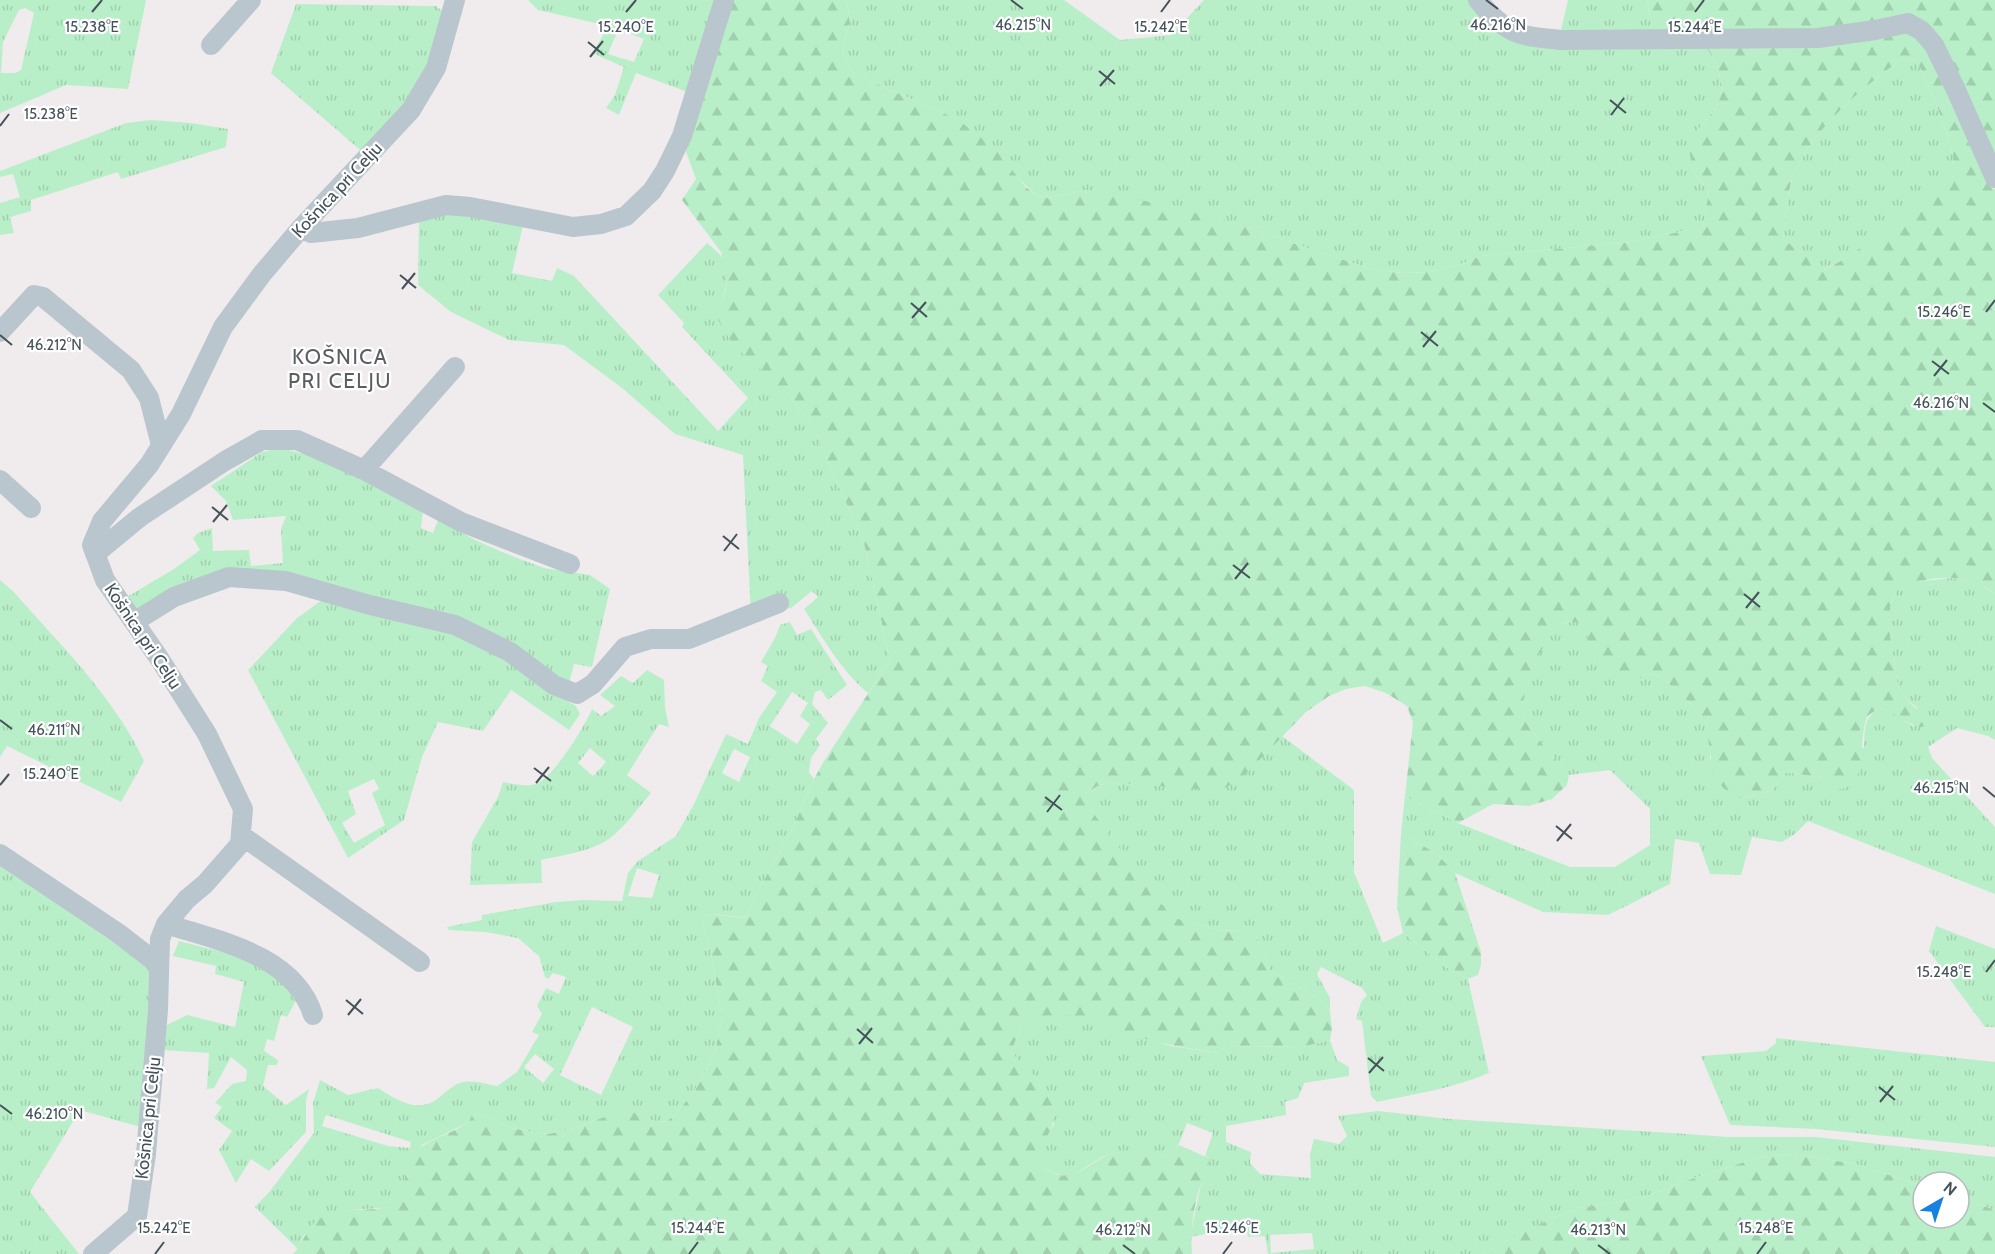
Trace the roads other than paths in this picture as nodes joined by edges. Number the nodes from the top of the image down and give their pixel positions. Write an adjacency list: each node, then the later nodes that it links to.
1 (251, 0): 5 (street)
2 (454, 0): 7 (street, Košnica pri Celju)
3 (724, 0): 7 (street)
4 (1478, 0): 6 (street)
5 (211, 45)
6 (1995, 178)
7 (301, 228): 10 (street, Košnica pri Celju)
8 (0, 332): 10 (street)
9 (455, 366): 11 (street)
10 (162, 445): 14 (street, Košnica pri Celju)
11 (364, 470): 14 (street); 15 (street)
12 (0, 480): 13 (street)
13 (31, 507)
14 (96, 554): 17 (street, Košnica pri Celju)
15 (570, 564)
16 (779, 603): 17 (street)
17 (134, 622): 18 (street, Košnica pri Celju)
18 (241, 835): 20 (street, Košnica pri Celju); 21 (street)
19 (0, 854): 22 (street)
20 (166, 924): 22 (street, Košnica pri Celju); 23 (street)
21 (420, 962)
22 (158, 964): 24 (street, Košnica pri Celju)
23 (313, 1015)
24 (116, 1234): 25 (street, Košnica pri Celju); 26 (street)
25 (93, 1254)
26 (108, 1254)

